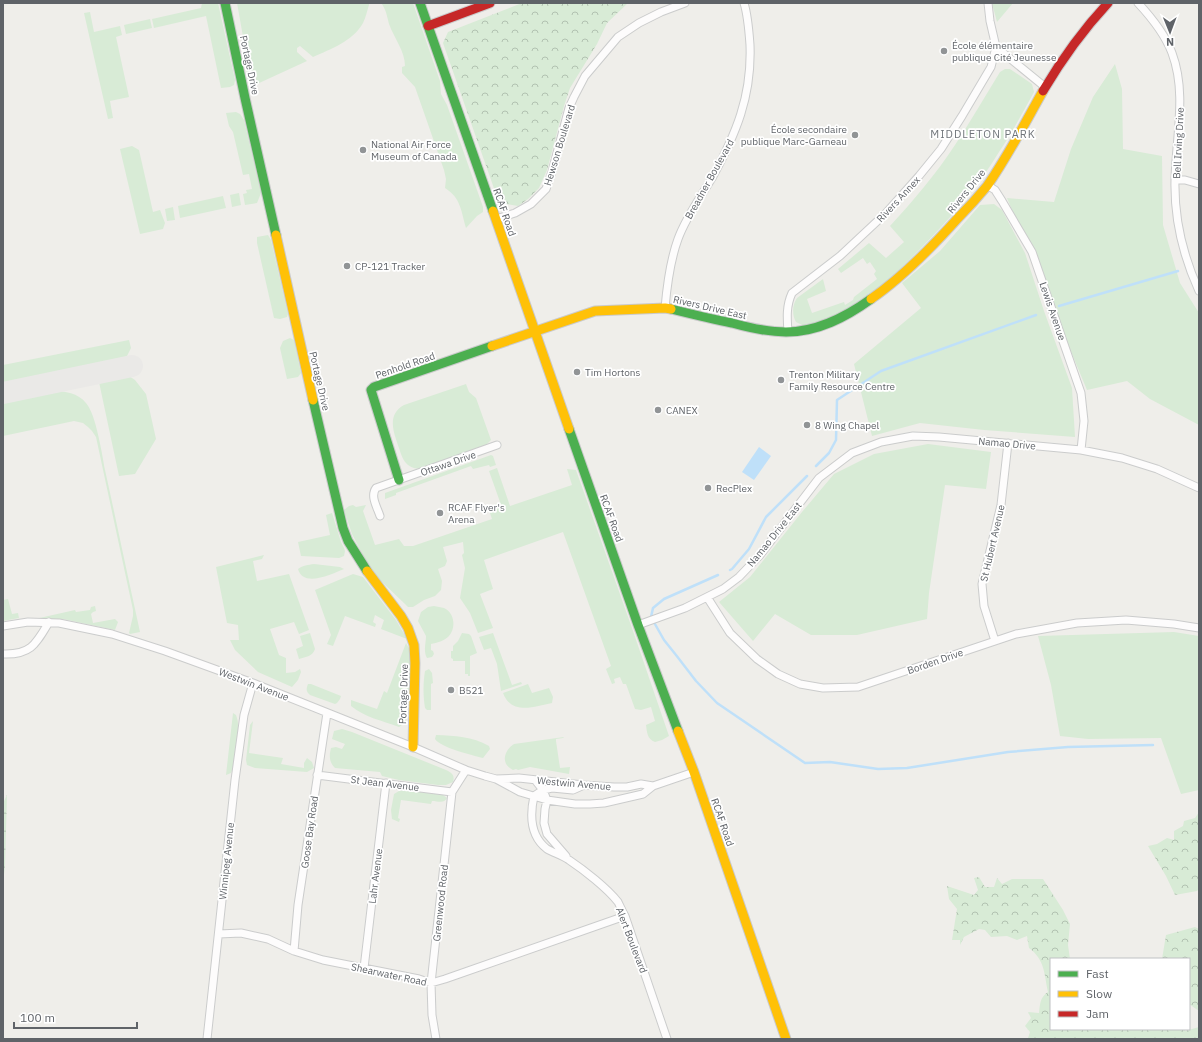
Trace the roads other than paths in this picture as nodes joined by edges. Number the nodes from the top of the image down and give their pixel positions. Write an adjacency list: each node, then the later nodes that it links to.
1 (225, 3): 36 (street, Portage Drive)
2 (420, 3): 9 (street, RCAF Road)
3 (490, 3): 9 (street)
4 (685, 3): 15 (street, Hewson Boulevard)
5 (744, 3): 17 (street, Breadner Boulevard)
6 (988, 3): 10 (street)
7 (1108, 3): 11 (street, Rivers Drive)
8 (1138, 3): 12 (street, Bell Irving Drive)
9 (428, 26): 15 (street, RCAF Road)
10 (996, 47): 11 (street); 18 (street, Rivers Annex)
11 (1045, 87): 14 (street, Rivers Drive)
12 (1175, 180): 13 (street); 16 (street, Bell Irving Drive)
13 (1199, 184)
14 (987, 185): 18 (street, Rivers Drive); 22 (street, Lewis Avenue)
15 (496, 219): 19 (street, RCAF Road)
16 (1199, 290)
17 (665, 308): 18 (street, Rivers Drive East); 19 (street, Rivers Drive East)
18 (788, 332)
19 (535, 333): 24 (street, Penhold Road); 29 (street, RCAF Road)
20 (1008, 443): 22 (street, Namao Drive); 23 (street, Namao Drive); 32 (street, St Hubert Avenue)
21 (497, 445): 24 (street, Ottawa Drive)
22 (1081, 450): 25 (street, Namao Drive)
23 (819, 478): 27 (street, Namao Drive East)
24 (399, 480): 26 (street, Ottawa Drive)
25 (1199, 488)
26 (380, 516)
27 (707, 597): 29 (street, Namao Drive East); 32 (street, Borden Drive)
28 (49, 622): 30 (street, Westwin Avenue); 33 (street); 34 (street, Westwin Avenue)
29 (643, 624): 38 (street, RCAF Road)
30 (3, 626)
31 (1199, 628): 32 (street, Borden Drive)
32 (995, 641)
33 (3, 654)
34 (253, 683): 35 (street, Westwin Avenue); 51 (street, Winnipeg Avenue)
35 (327, 713): 36 (street, Westwin Avenue); 39 (street, Goose Bay Road)
36 (413, 747): 37 (street, Westwin Avenue)
37 (466, 770): 40 (street, Westwin Avenue); 46 (street, Greenwood Road)
38 (694, 772): 44 (street, Westwin Avenue); 58 (street, RCAF Road)
39 (317, 775): 42 (street, St Jean Avenue); 52 (street, Goose Bay Road)
40 (496, 779): 41 (street, Westwin Avenue); 47 (street, Westwin Avenue)
41 (535, 780): 43 (street, Westwin Avenue); 45 (street, Alert Boulevard)
42 (386, 783): 46 (street, St Jean Avenue); 53 (street, Lahr Avenue)
43 (583, 785): 44 (street, Westwin Avenue); 45 (street)
44 (653, 786): 48 (street, Westwin Avenue)
45 (543, 790): 47 (street); 48 (street, Alert Boulevard)
46 (452, 792): 54 (street, Greenwood Road)
47 (534, 796): 48 (street, Westwin Avenue); 49 (street, Alert Boulevard)
48 (547, 800): 49 (street, Alert Boulevard)
49 (569, 859): 50 (street, Alert Boulevard)
50 (625, 916): 54 (street, Shearwater Road); 57 (street, Alert Boulevard)
51 (218, 934): 52 (street, Shearwater Road); 55 (street, Winnipeg Avenue)
52 (294, 951): 53 (street, Shearwater Road)
53 (364, 968): 54 (street, Shearwater Road)
54 (431, 983): 56 (street, Greenwood Road)
55 (207, 1039)
56 (436, 1039)
57 (667, 1039)
58 (786, 1039)

